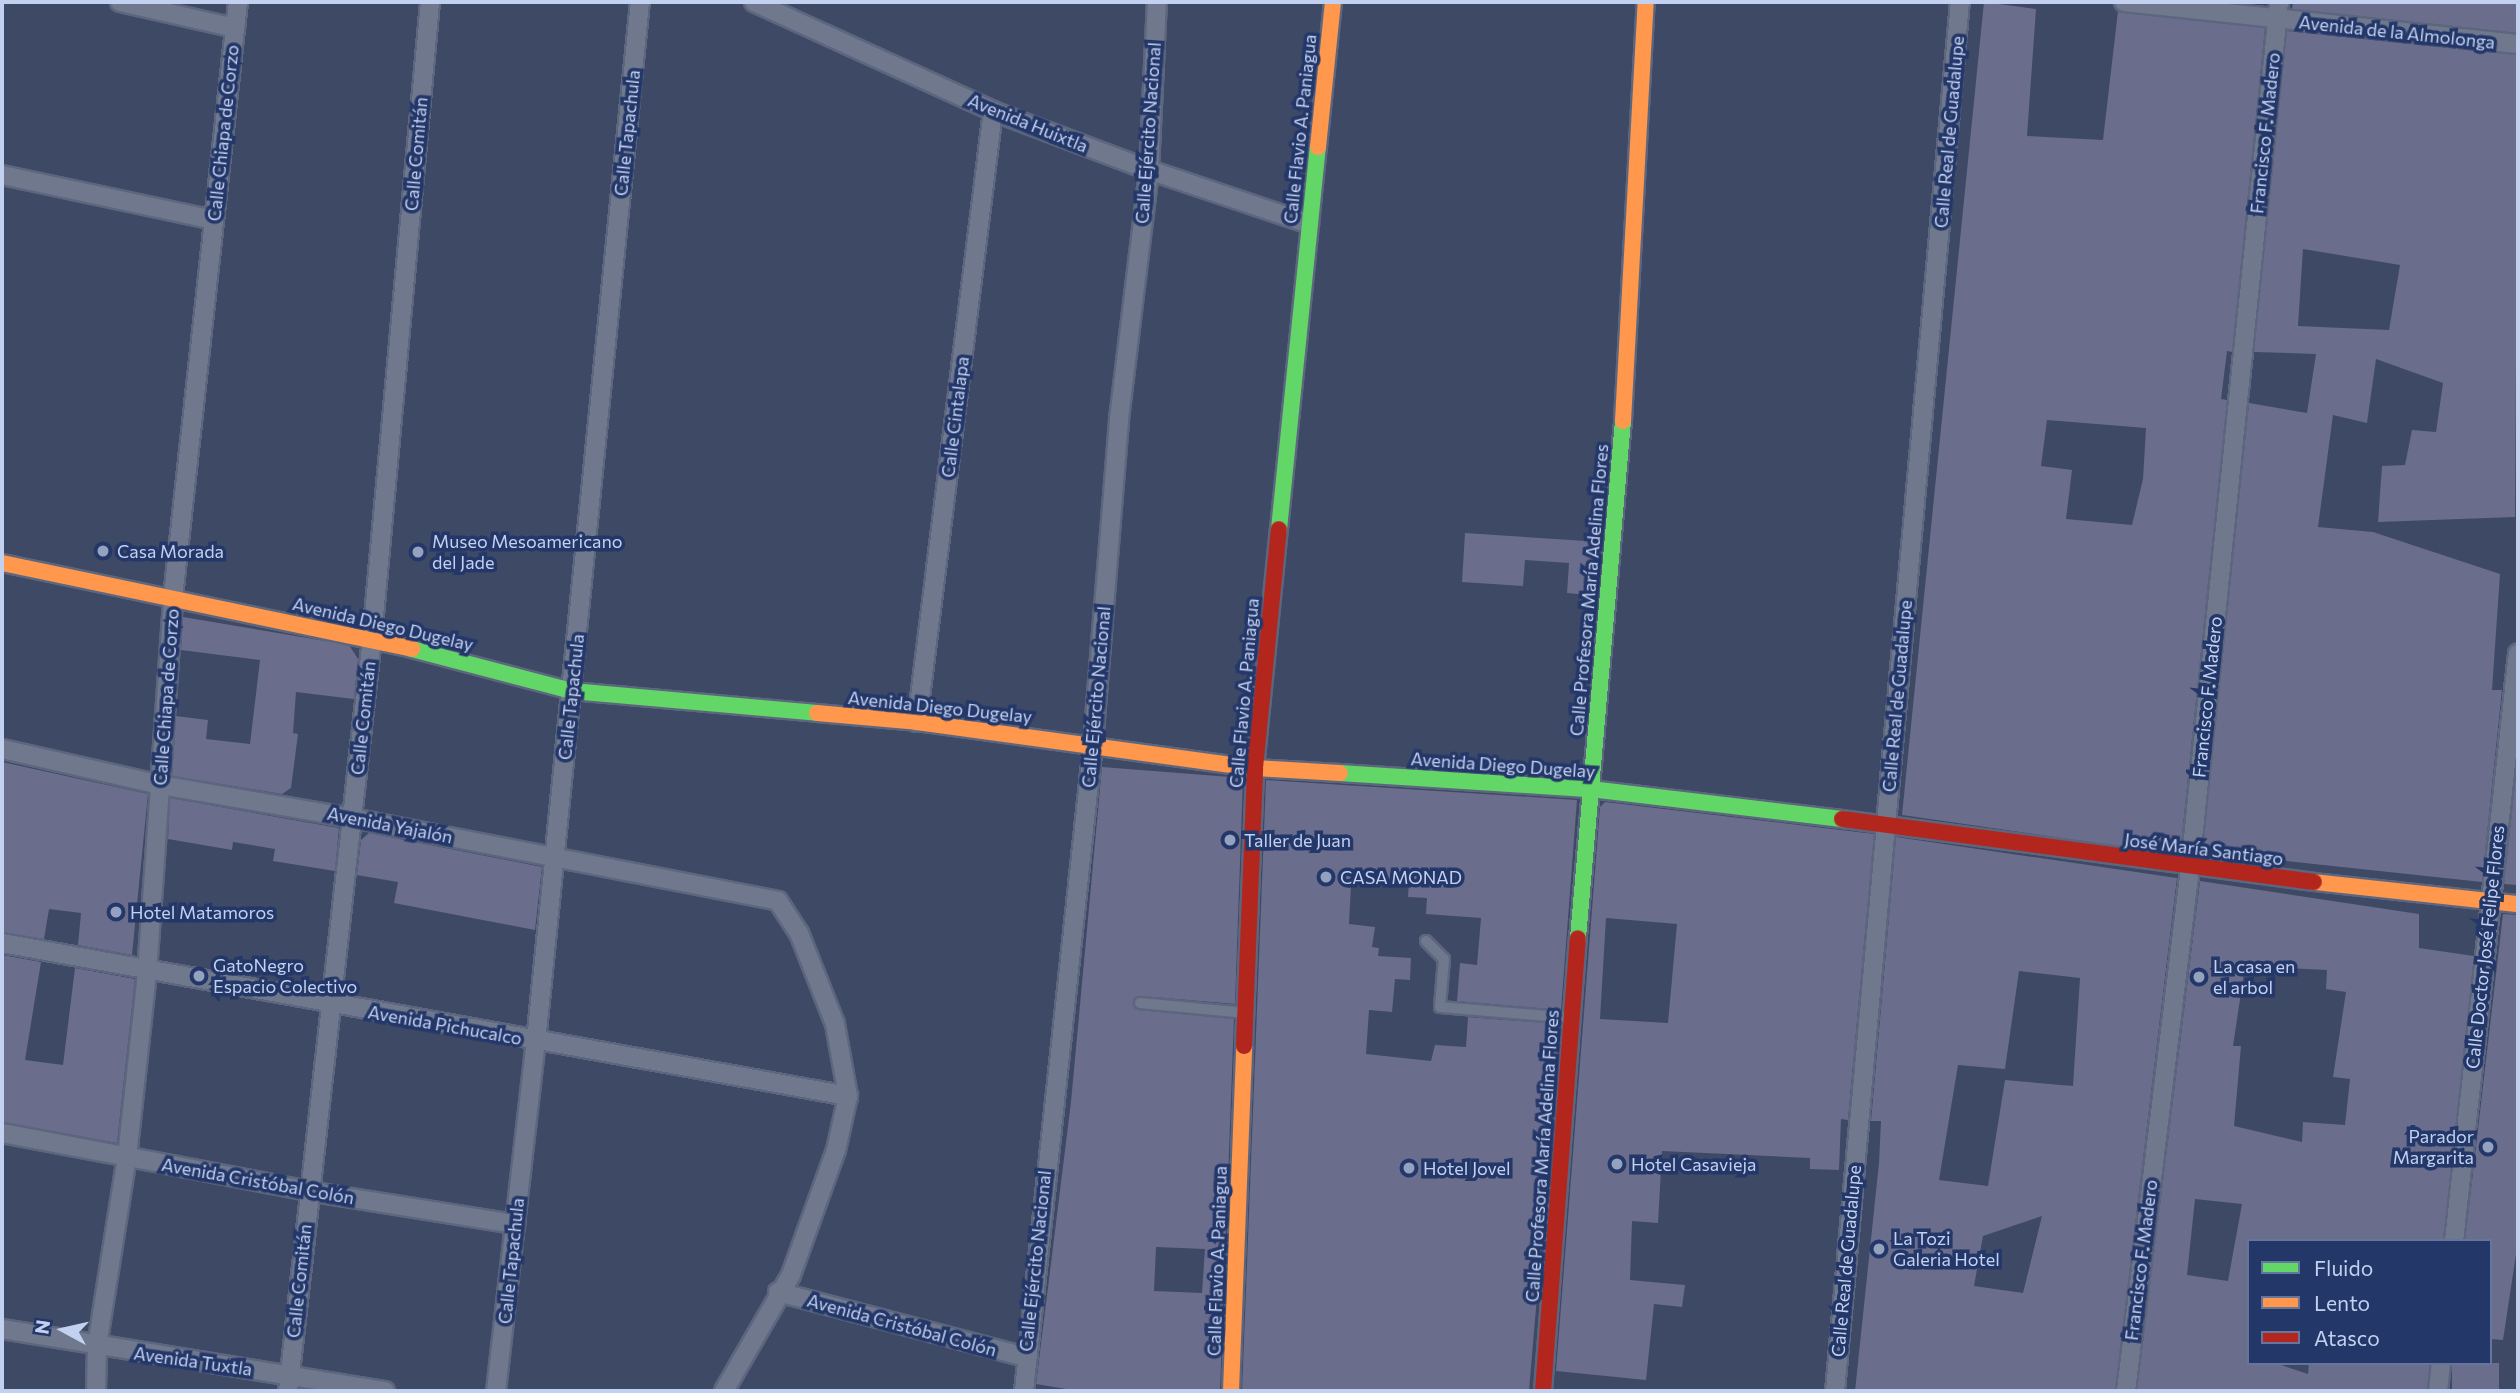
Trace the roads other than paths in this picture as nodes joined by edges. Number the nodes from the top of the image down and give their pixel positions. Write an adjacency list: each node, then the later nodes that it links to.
1 (120, 2): 12 (street)
2 (238, 2): 12 (street, Calle Chiapa de Corzo)
3 (430, 2): 21 (street, Calle Comitán)
4 (640, 2): 23 (street, Calle Tapachula)
5 (754, 2): 14 (street, Avenida Huixtla)
6 (1157, 2): 15 (street, Calle Ejército Nacional)
7 (1334, 2): 18 (street, Calle Flavio A. Paniagua)
8 (1646, 2): 29 (street, Calle Profesora María Adelina Flores)
9 (1961, 2): 31 (street, Calle Real de Guadalupe)
10 (2124, 2): 11 (street, Avenida de la Almolonga)
11 (2277, 11): 13 (street, Avenida de la Almolonga); 33 (street, Francisco F. Madero)
12 (234, 28): 17 (street, Calle Chiapa de Corzo)
13 (2518, 44)
14 (993, 111): 15 (street, Avenida Huixtla); 24 (street, Calle Cintalapa)
15 (1149, 170): 18 (street, Avenida Huixtla); 25 (street, Calle Ejército Nacional)
16 (2, 175): 17 (street)
17 (213, 220): 20 (street, Calle Chiapa de Corzo)
18 (1310, 224): 27 (street, Calle Flavio A. Paniagua)
19 (2, 563): 20 (street, Avenida Diego Dugelay)
20 (173, 597): 21 (street, Avenida Diego Dugelay); 28 (street, Calle Chiapa de Corzo)
21 (372, 638): 23 (street, Avenida Diego Dugelay); 30 (street, Calle Comitán)
22 (2518, 653): 34 (street, Calle Doctor José Felipe Flores)
23 (572, 691): 24 (street, Avenida Diego Dugelay); 32 (street, Calle Tapachula)
24 (917, 722): 25 (street, Avenida Diego Dugelay)
25 (1093, 744): 27 (street, Avenida Diego Dugelay); 53 (street, Calle Ejército Nacional)
26 (2, 749): 28 (street, Avenida Yajalón)
27 (1255, 768): 29 (street, Avenida Diego Dugelay); 41 (street, Calle Flavio A. Paniagua)
28 (160, 785): 30 (street, Avenida Yajalón); 38 (street, Calle Chiapa de Corzo)
29 (1590, 789): 31 (street, Avenida Diego Dugelay); 42 (street, Calle Profesora María Adelina Flores)
30 (352, 818): 32 (street, Avenida Yajalón); 40 (street, Calle Comitán)
31 (1885, 824): 33 (street, José María Santiago); 63 (street, Calle Real de Guadalupe)
32 (555, 857): 43 (street, Calle Tapachula); 44 (street, Avenida Yajalón)
33 (2190, 868): 34 (street, José María Santiago); 64 (street, Francisco F. Madero)
34 (2490, 901): 35 (street, José María Santiago); 49 (street, Calle Doctor José Felipe Flores)
35 (2518, 904)
36 (1426, 941): 42 (lane)
37 (2, 943): 38 (street, Avenida Pichucalco)
38 (147, 973): 40 (street, Avenida Pichucalco); 46 (street, Calle Chiapa de Corzo)
39 (1140, 1003): 41 (lane)
40 (332, 1005): 43 (street, Avenida Pichucalco); 47 (street, Calle Comitán)
41 (1246, 1013): 61 (street, Calle Flavio A. Paniagua)
42 (1572, 1018): 62 (street, Calle Profesora María Adelina Flores)
43 (536, 1042): 44 (street, Avenida Pichucalco); 48 (street, Calle Tapachula)
44 (848, 1096): 50 (street)
45 (2, 1133): 46 (street, Avenida Cristóbal Colón)
46 (127, 1157): 47 (street, Avenida Cristóbal Colón); 52 (street, Calle Chiapa de Corzo)
47 (308, 1191): 48 (street, Avenida Cristóbal Colón); 55 (street, Calle Comitán)
48 (515, 1224): 59 (street, Calle Tapachula)
49 (2454, 1239)
50 (779, 1292): 53 (street, Avenida Cristóbal Colón); 60 (street)
51 (2, 1329): 52 (street, Avenida Tuxtla)
52 (97, 1346): 55 (street, Avenida Tuxtla); 57 (street, Calle Chiapa de Corzo)
53 (1025, 1357): 56 (street, Calle Ejército Nacional)
54 (2441, 1365): 65 (street)
55 (289, 1383): 58 (street, Avenida Tuxtla)
56 (1028, 1390)
57 (96, 1391)
58 (385, 1391)
59 (496, 1391)
60 (724, 1391)
61 (1231, 1391)
62 (1543, 1391)
63 (1835, 1391)
64 (2126, 1391)
65 (2438, 1391)

